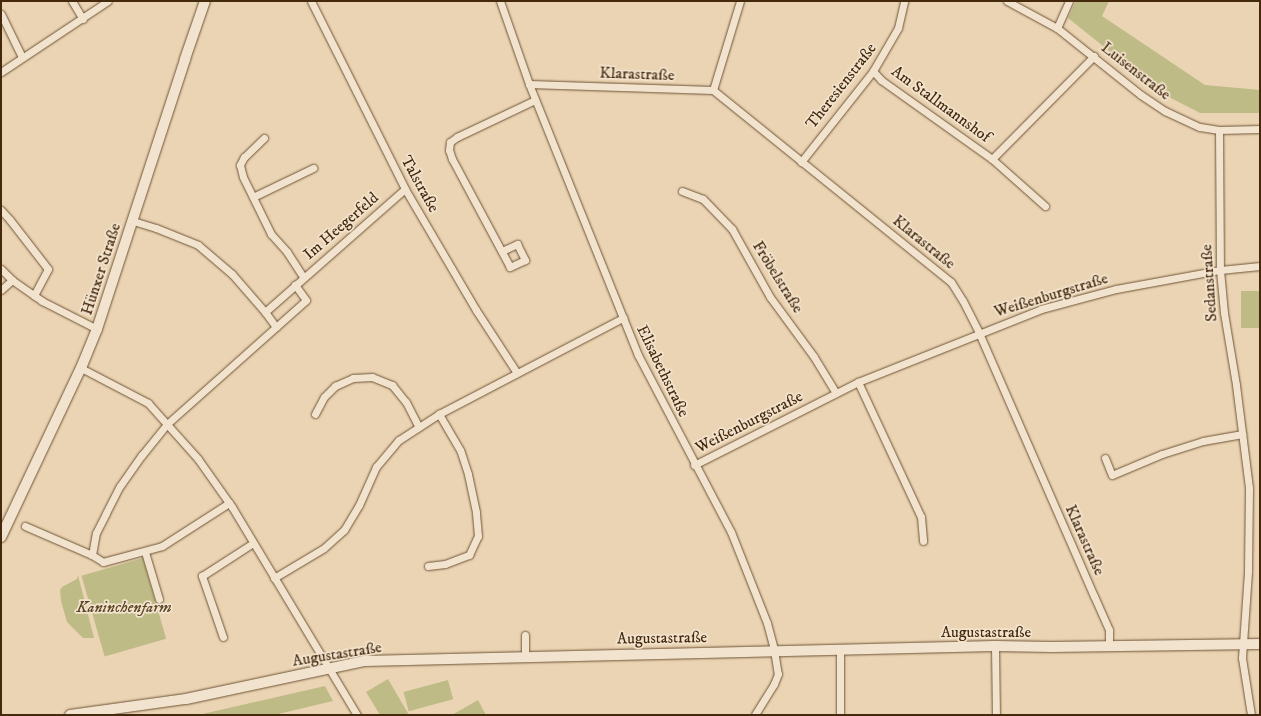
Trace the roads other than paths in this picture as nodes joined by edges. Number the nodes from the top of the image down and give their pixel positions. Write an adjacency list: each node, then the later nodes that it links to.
1 (72, 1): 11 (street)
2 (108, 1): 11 (street)
3 (205, 1): 31 (main road, Hünxer Straße)
4 (311, 1): 26 (street, Talstraße)
5 (500, 1): 17 (street, Elisabethstraße)
6 (740, 1): 18 (street)
7 (904, 1): 15 (street, Theresienstraße)
8 (1007, 1): 12 (street, Luisenstraße)
9 (1068, 1): 12 (street)
10 (1, 14): 14 (street)
11 (82, 19): 14 (street)
12 (1057, 28): 13 (street, Luisenstraße)
13 (1094, 56): 21 (street, Luisenstraße); 23 (street, Am Stallmannshof)
14 (22, 57): 16 (street)
15 (873, 71): 23 (street, Am Stallmannshof); 24 (street, Theresienstraße)
16 (1, 72)
17 (528, 84): 18 (street, Klarastraße); 19 (street, Elisabethstraße)
18 (713, 90): 24 (street, Klarastraße)
19 (535, 100): 32 (street); 42 (street, Elisabethstraße)
20 (1260, 129): 21 (street, Luisenstraße)
21 (1219, 130): 35 (street, Sedanstraße)
22 (264, 138): 28 (street)
23 (992, 159): 29 (street, Am Stallmannshof)
24 (801, 162): 45 (street, Klarastraße)
25 (312, 168): 28 (street)
26 (405, 189): 36 (street, Im Heegerfeld); 47 (street, Talstraße)
27 (682, 191): 49 (street, Fröbelstraße)
28 (253, 197): 36 (street)
29 (1045, 206)
30 (1, 210): 40 (street)
31 (133, 221): 41 (street); 44 (main road, Hünxer Straße)
32 (502, 251)
33 (1260, 266): 35 (street, Weißenburgstraße)
34 (1, 269): 37 (street)
35 (1220, 270): 45 (street, Weißenburgstraße); 54 (street, Sedanstraße)
36 (303, 277): 38 (street, Im Heegerfeld)
37 (12, 280): 39 (street); 40 (street)
38 (295, 285): 41 (street, Im Heegerfeld); 43 (street)
39 (1, 290)
40 (34, 295): 44 (street)
41 (265, 312): 43 (street)
42 (623, 318): 47 (street); 56 (street, Elisabethstraße)
43 (276, 327): 52 (street)
44 (97, 329): 46 (main road, Hünxer Straße)
45 (979, 333): 48 (street, Weißenburgstraße); 72 (street, Klarastraße)
46 (81, 368): 52 (street); 59 (main road, Hünxer Straße)
47 (517, 373): 51 (street)
48 (858, 382): 49 (street, Weißenburgstraße); 60 (street)
49 (836, 393): 56 (street, Weißenburgstraße)
50 (315, 414): 53 (street)
51 (439, 414): 53 (street); 64 (street)
52 (167, 424): 57 (street); 63 (street)
53 (419, 427): 65 (street)
54 (1242, 434): 55 (street); 69 (street, Sedanstraße)
55 (1105, 458)
56 (694, 465): 74 (street, Elisabethstraße)
57 (229, 503): 61 (street); 62 (street)
58 (25, 526): 63 (street)
59 (1, 537)
60 (923, 540)
61 (253, 543): 65 (street); 68 (street)
62 (145, 552): 63 (street); 66 (street)
63 (92, 555)
64 (428, 566)
65 (274, 578): 76 (street)
66 (159, 599)
67 (525, 635): 75 (street)
68 (223, 637)
69 (1242, 644): 70 (main road, Augustastraße); 72 (main road, Augustastraße); 82 (street, Sedanstraße)
70 (1260, 644)
71 (995, 646): 72 (main road, Augustastraße); 73 (main road, Augustastraße); 81 (street)
72 (1109, 646)
73 (840, 649): 74 (main road, Augustastraße); 80 (street)
74 (774, 650): 75 (main road, Augustastraße); 79 (street, Elisabethstraße)
75 (525, 656): 76 (main road, Augustastraße)
76 (328, 668): 77 (main road, Augustastraße); 78 (street)
77 (70, 715)
78 (358, 715)
79 (755, 715)
80 (840, 715)
81 (996, 715)
82 (1251, 715)

